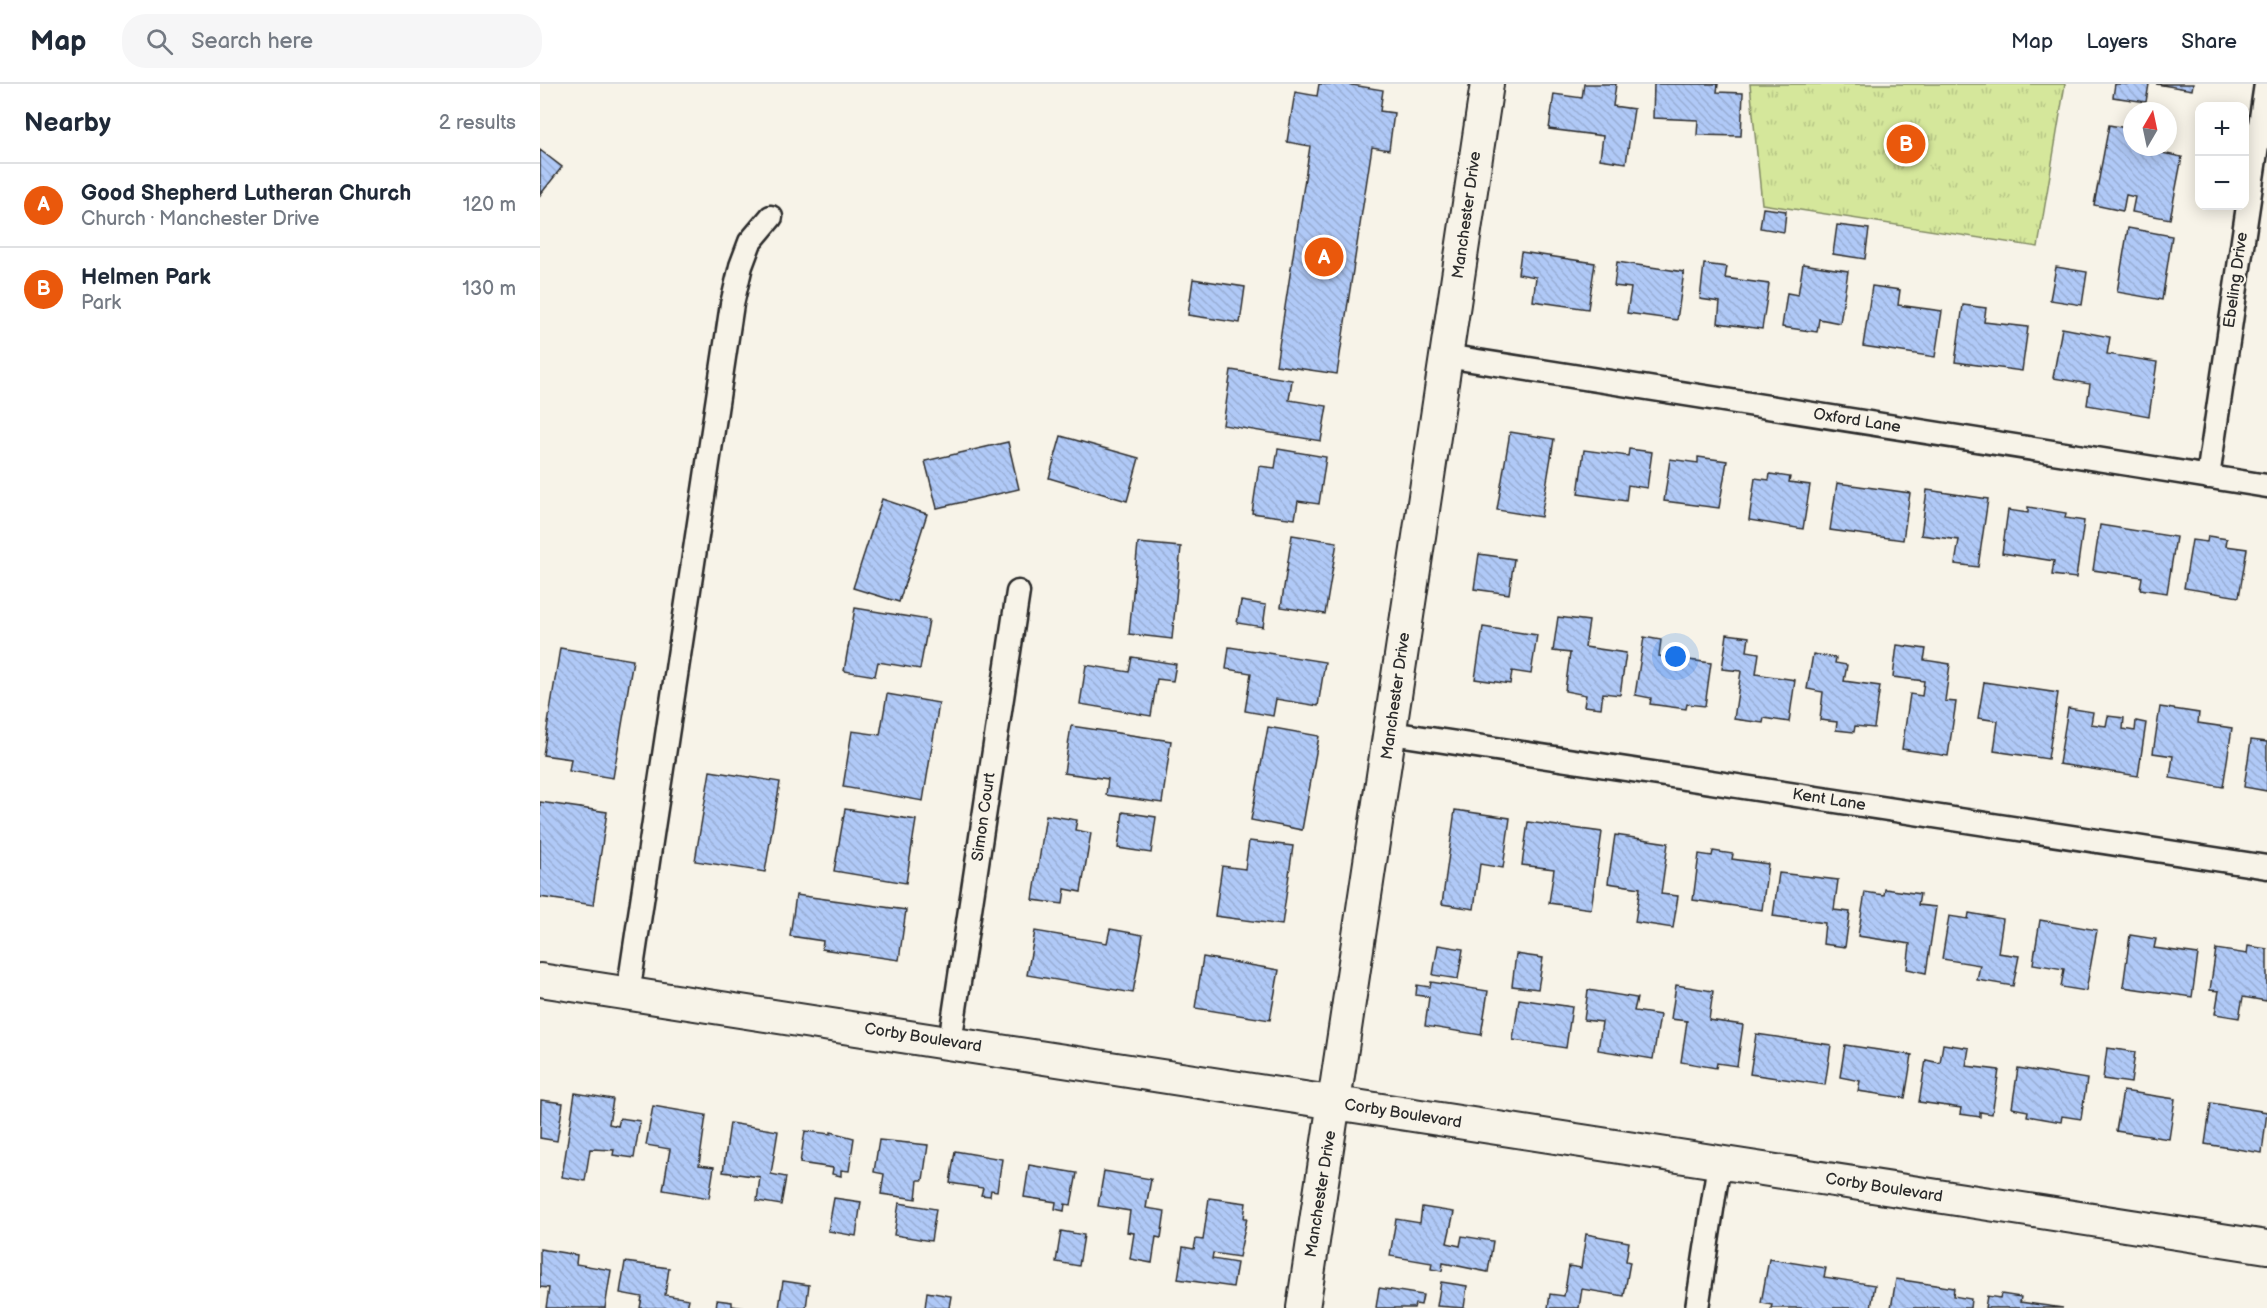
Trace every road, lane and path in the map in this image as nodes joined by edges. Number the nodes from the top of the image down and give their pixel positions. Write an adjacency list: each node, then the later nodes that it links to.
1 (1487, 84): 4 (street, Manchester Drive)
2 (2266, 84): 5 (street, Ebeling Drive)
3 (771, 217): 11 (street)
4 (1446, 356): 5 (street, Oxford Lane); 8 (street, Manchester Drive)
5 (2208, 477): 6 (street, Oxford Lane)
6 (2267, 486)
7 (1018, 592): 12 (street, Simon Court)
8 (1391, 733): 9 (street, Kent Lane); 13 (street, Manchester Drive)
9 (2267, 867)
10 (540, 980): 11 (street, Corby Boulevard)
11 (628, 994): 12 (street, Corby Boulevard)
12 (950, 1042): 13 (street, Corby Boulevard)
13 (1334, 1103): 14 (street, Corby Boulevard); 16 (street, Manchester Drive)
14 (1719, 1163): 15 (street, Corby Boulevard); 17 (street)
15 (2267, 1247)
16 (1303, 1308)
17 (1697, 1308)

